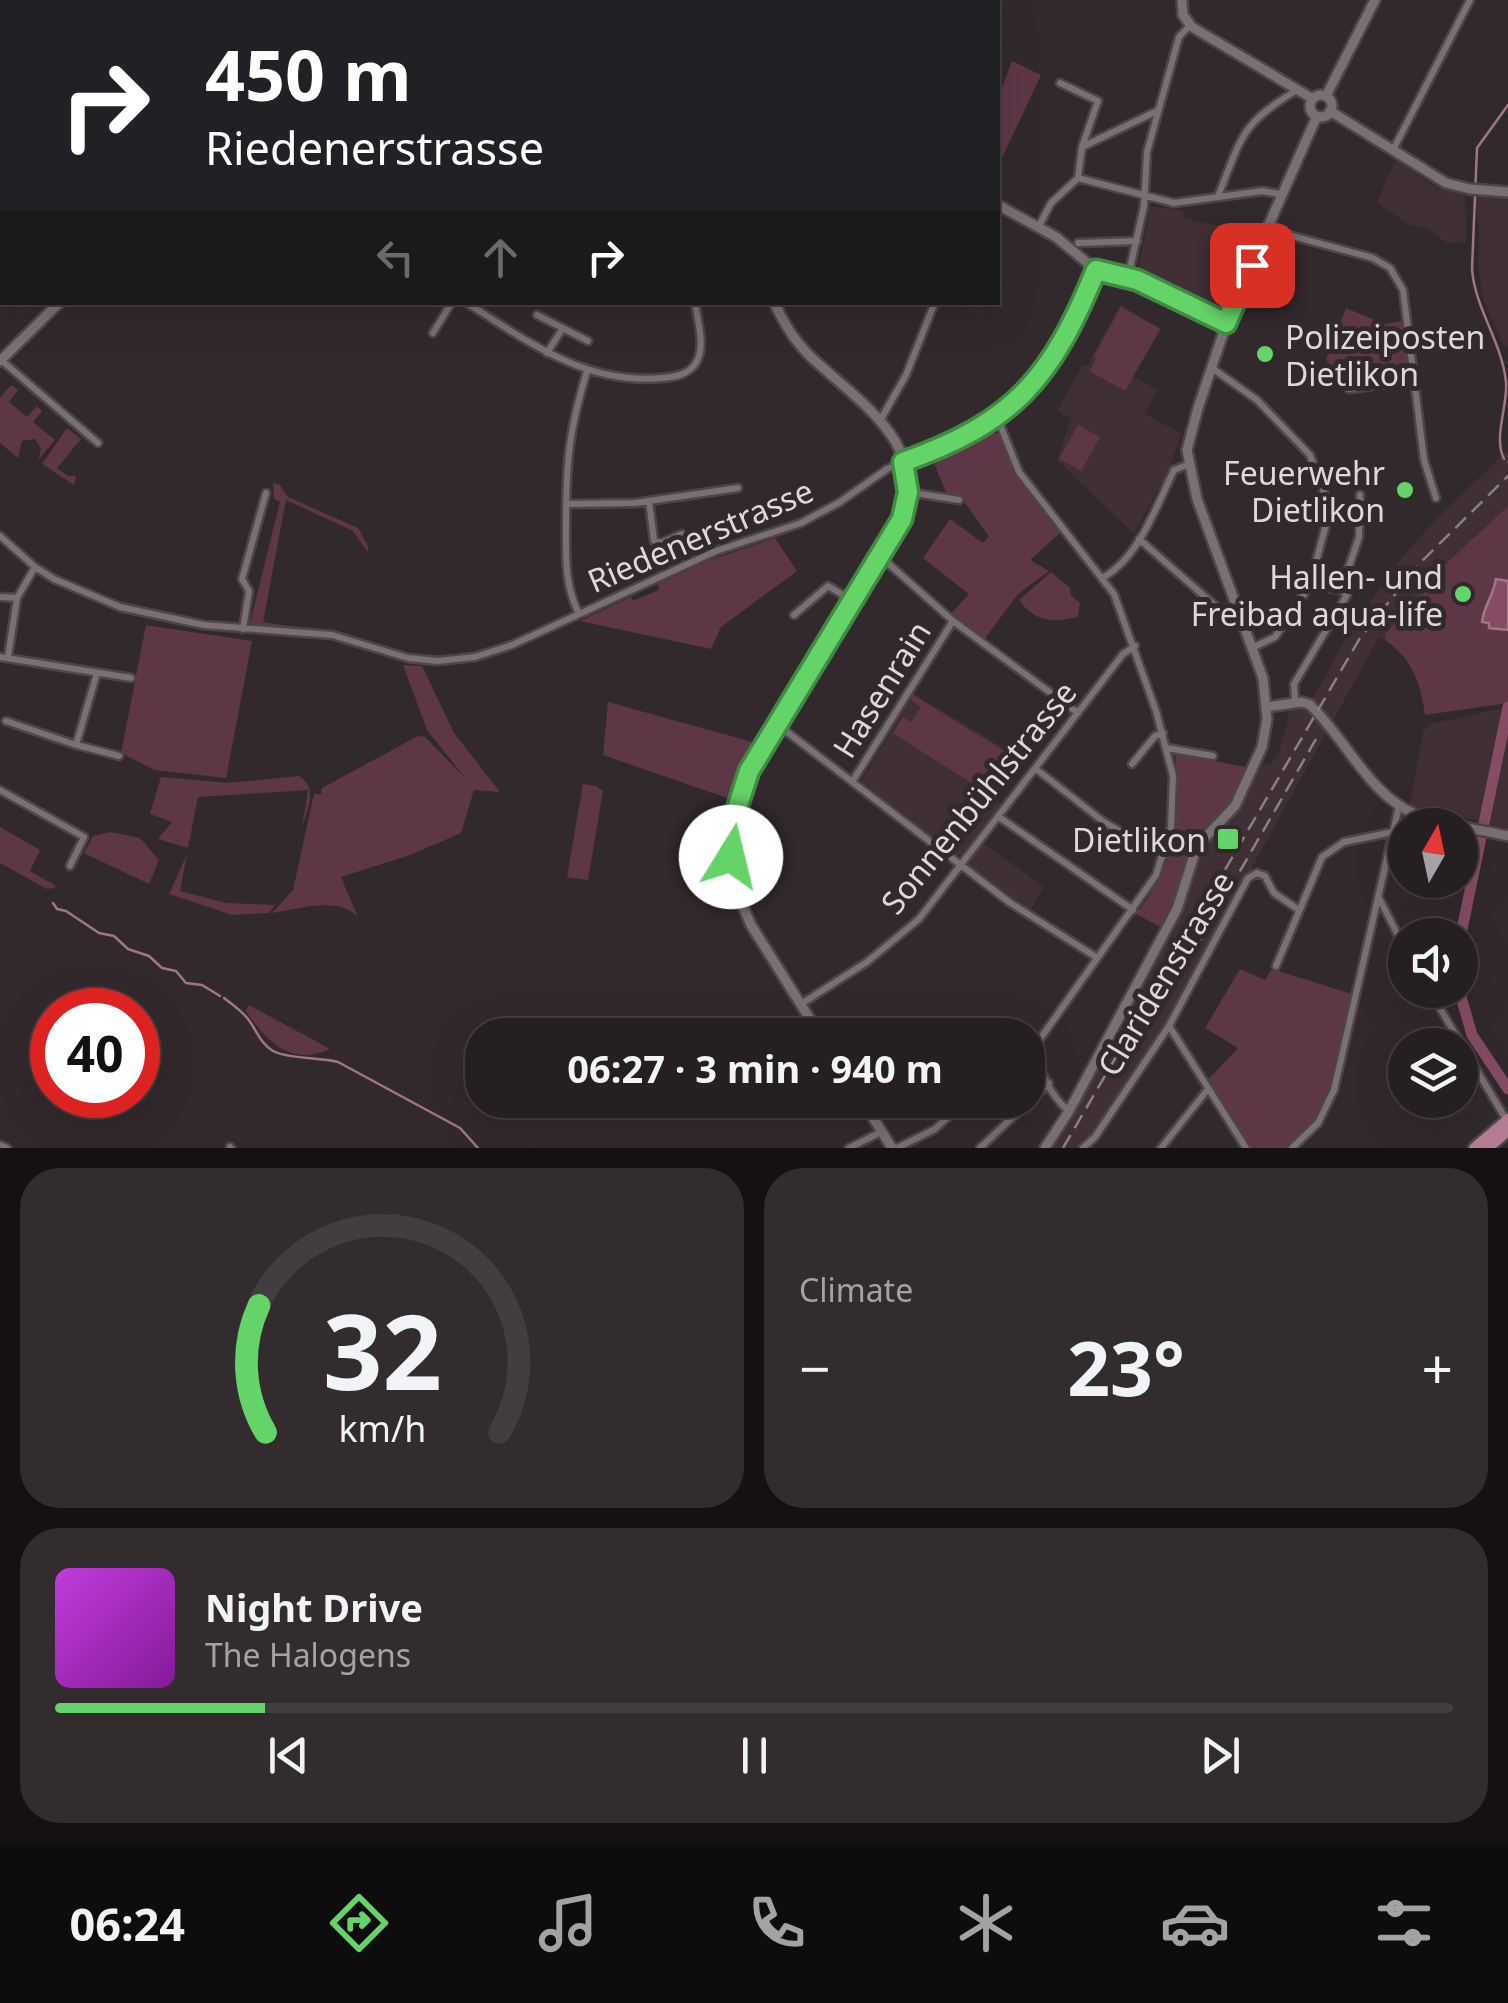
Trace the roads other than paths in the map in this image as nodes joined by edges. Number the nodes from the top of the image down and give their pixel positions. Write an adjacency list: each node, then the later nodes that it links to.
1 (1182, 0): 4 (street)
2 (1375, 0): 7 (street)
3 (1470, 0): 13 (street)
4 (1190, 25): 6 (street); 9 (street)
5 (1060, 83): 12 (street)
6 (1296, 90): 8 (street); 18 (street)
7 (1326, 96): 8 (street); 10 (street)
8 (1312, 99): 11 (street)
9 (1158, 110): 12 (street); 17 (street)
10 (1330, 111): 11 (street); 13 (street)
11 (1317, 116): 16 (street)
12 (1082, 147): 14 (street)
13 (1393, 150): 15 (street)
14 (1078, 178): 17 (street); 20 (street)
15 (1508, 192)
16 (1280, 194): 18 (street); 21 (street)
17 (1146, 196): 18 (street); 22 (street)
18 (1218, 196)
19 (1000, 207): 20 (street)
20 (1039, 226): 24 (street)
21 (1266, 229): 33 (street); 41 (street)
22 (1137, 240): 23 (street); 25 (street)
23 (1078, 243)
24 (1096, 270): 25 (street); 43 (street, Riedenerstrasse)
25 (1128, 276): 33 (street)
26 (57, 305): 38 (street)
27 (450, 305): 35 (street)
28 (470, 305): 37 (street)
29 (695, 305): 40 (street)
30 (776, 305): 44 (street)
31 (934, 305): 44 (street)
32 (536, 315): 34 (street)
33 (1226, 323): 39 (street)
34 (563, 328): 36 (street); 37 (street)
35 (433, 333)
36 (588, 341)
37 (547, 353): 40 (street)
38 (0, 361): 45 (street)
39 (1212, 368): 47 (street); 62 (street)
40 (586, 371): 55 (street)
41 (1414, 380): 42 (street); 52 (street)
42 (1349, 389)
43 (998, 417): 46 (street, Riedenerstrasse); 61 (street)
44 (881, 419): 46 (street)
45 (98, 442)
46 (903, 462): 49 (street); 68 (street, Riedenerstrasse)
47 (1188, 465): 58 (street); 67 (street)
48 (738, 488): 54 (street)
49 (908, 492): 53 (street); 59 (street)
50 (266, 493): 71 (street)
51 (1360, 495): 63 (street)
52 (1436, 498)
53 (959, 500)
54 (649, 501): 55 (street); 56 (street)
55 (566, 504): 68 (street)
56 (682, 534)
57 (0, 536): 60 (street, Riedenerstrasse)
58 (1140, 538): 61 (street); 67 (street)
59 (880, 556): 66 (street); 70 (street)
60 (35, 567): 65 (street); 71 (street, Riedenerstrasse)
61 (1104, 577): 72 (street)
62 (1310, 585): 63 (street); 73 (street)
63 (1341, 590): 77 (street)
64 (0, 597): 65 (street)
65 (17, 598): 74 (street)
66 (853, 601): 69 (street); 81 (street)
67 (1237, 608): 73 (street)
68 (579, 614): 71 (street, Riedenerstrasse)
69 (794, 615)
70 (953, 621): 79 (street); 89 (street, Hasenrain)
71 (242, 629)
72 (1135, 646): 79 (street, Sonnenbühlstrasse); 82 (street)
73 (1252, 648): 78 (street)
74 (4, 657): 75 (street)
75 (96, 673): 76 (street); 83 (street)
76 (131, 678)
77 (1295, 702): 78 (street); 91 (street)
78 (1267, 707): 114 (street)
79 (1078, 713): 88 (street, Sonnenbühlstrasse)
80 (6, 721): 83 (street)
81 (778, 725): 89 (street); 108 (street)
82 (1163, 733): 84 (street); 87 (street)
83 (76, 745): 85 (street)
84 (1167, 748): 86 (street); 97 (street)
85 (119, 756)
86 (1213, 756)
87 (1132, 764)
88 (1036, 770): 93 (street, Sonnenbühlstrasse); 97 (street)
89 (852, 782): 98 (street)
90 (0, 790): 99 (street)
91 (1399, 805): 92 (street); 95 (street)
92 (1398, 808)
93 (999, 817): 98 (street, Sonnenbühlstrasse); 101 (street)
94 (1388, 833): 102 (street)
95 (1508, 836)
96 (1388, 855): 100 (street)
97 (1164, 856): 101 (street)
98 (961, 865): 106 (street); 108 (street, Sonnenbühlstrasse)
99 (70, 866)
100 (1379, 897): 103 (street); 105 (street)
101 (1132, 910): 106 (street)
102 (1298, 910): 107 (street); 111 (street, Claridenstrasse)
103 (1389, 918)
104 (1388, 926): 105 (street)
105 (1371, 930): 126 (street)
106 (1096, 958): 112 (street)
107 (1276, 966)
108 (801, 1004): 110 (street)
109 (1440, 1008): 117 (street)
110 (810, 1018)
111 (1169, 1026): 113 (street); 123 (street, Claridenstrasse)
112 (1049, 1084): 114 (street); 121 (street)
113 (1208, 1089): 124 (street); 125 (street)
114 (1069, 1111): 122 (street)
115 (873, 1118): 118 (street)
116 (947, 1118): 120 (street)
117 (1508, 1123): 127 (main road); 128 (main road)
118 (881, 1132): 119 (street); 120 (street)
119 (849, 1148)
120 (895, 1148)
121 (980, 1148)
122 (1045, 1148)
123 (1084, 1148)
124 (1161, 1148)
125 (1246, 1148)
126 (1292, 1148)
127 (1474, 1148)
128 (1488, 1148)

